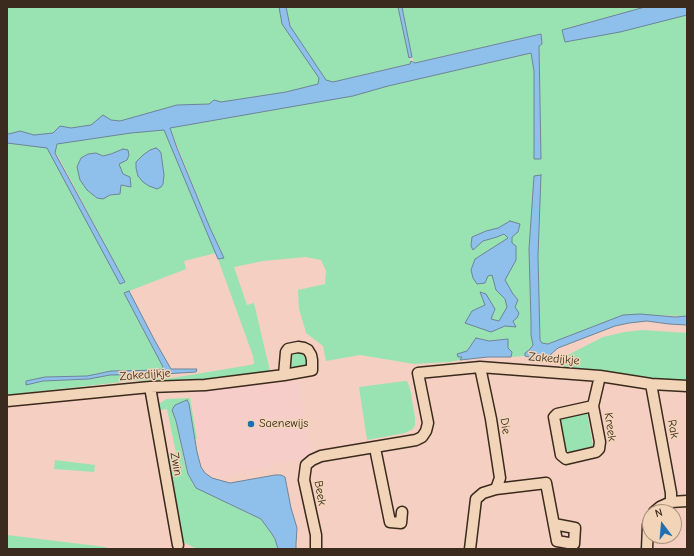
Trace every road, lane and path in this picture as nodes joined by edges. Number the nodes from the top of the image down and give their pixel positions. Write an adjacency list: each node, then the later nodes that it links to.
1 (480, 367): 2 (street, Zakedijkje); 4 (street, Zakedijkje); 11 (street, Die)
2 (418, 373): 10 (street, Beek)
3 (284, 375): 7 (street, Zakedijkje)
4 (600, 376): 5 (street, Zakedijkje); 9 (street, Kreek)
5 (651, 384): 6 (street, Zakedijkje); 13 (street, Rak)
6 (687, 386)
7 (150, 387): 8 (street, Zakedijkje); 17 (street, Zwin)
8 (7, 401)
9 (594, 406): 9 (street, Kreek)
10 (375, 448): 15 (street); 18 (street, Beek)
11 (496, 490): 16 (street); 19 (street)
12 (687, 501): 13 (street)
13 (671, 502): 14 (street)
14 (667, 504)
15 (402, 512)
16 (554, 524)
17 (180, 548)
18 (316, 549)
19 (470, 549)

